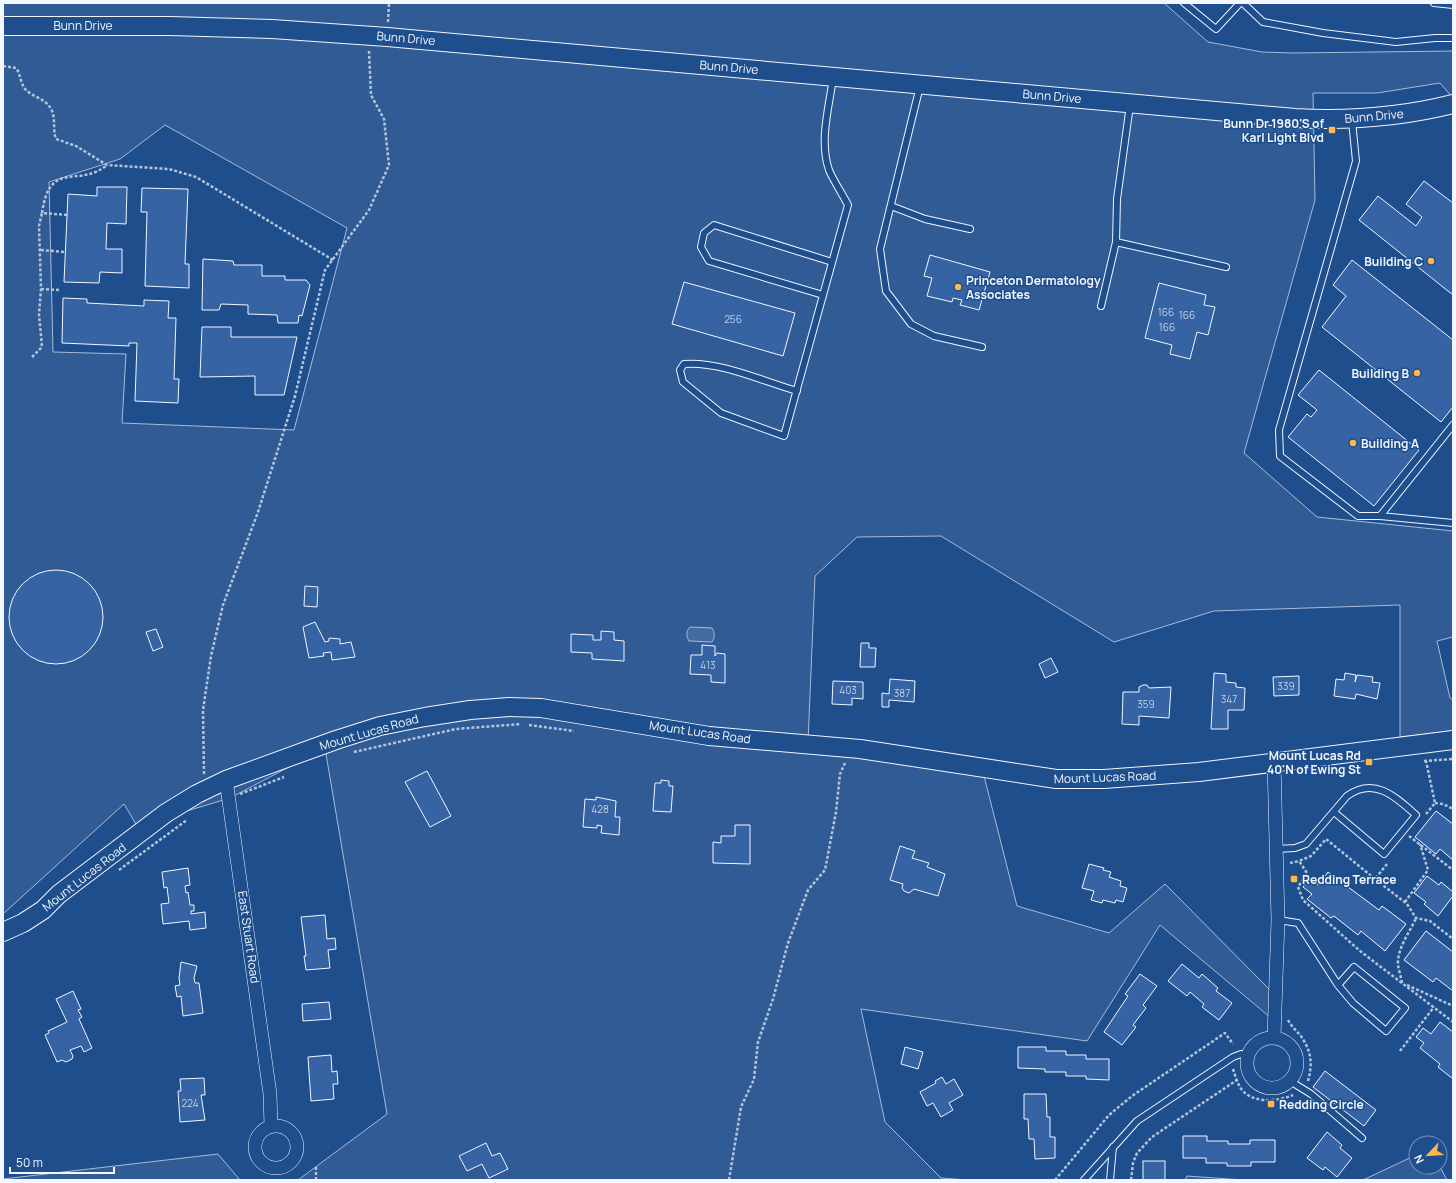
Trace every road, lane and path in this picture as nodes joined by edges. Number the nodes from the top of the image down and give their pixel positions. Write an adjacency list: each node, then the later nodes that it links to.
1 (1184, 3): 2 (lane)
2 (1242, 3): 6 (lane)
3 (1434, 3): 4 (lane)
4 (1453, 5)
5 (3, 26): 9 (street, Bunn Drive)
6 (1453, 38)
7 (368, 48): 22 (path)
8 (3, 66): 14 (path)
9 (833, 76): 10 (street, Bunn Drive); 23 (lane)
10 (920, 84): 11 (street, Bunn Drive); 15 (lane)
11 (1130, 103): 13 (street, Bunn Drive); 19 (lane)
12 (1453, 104): 13 (street, Bunn Drive)
13 (1352, 119): 33 (lane)
14 (107, 165): 16 (path); 22 (path)
15 (891, 206): 18 (lane); 29 (lane)
16 (42, 213): 17 (path); 20 (path)
17 (67, 215)
18 (970, 229)
19 (1116, 242): 24 (lane); 28 (lane)
20 (41, 250): 21 (path); 25 (path)
21 (65, 252)
22 (333, 260): 44 (path)
23 (832, 262): 27 (lane); 27 (lane)
24 (1226, 267)
25 (41, 289): 26 (path); 30 (path)
26 (59, 290)
27 (823, 295): 31 (lane)
28 (1101, 306)
29 (982, 347)
30 (32, 358)
31 (796, 391): 31 (lane)
32 (1453, 425): 33 (lane)
33 (1380, 516): 34 (lane)
34 (1453, 523)
35 (582, 732): 37 (path)
36 (1453, 740): 42 (street, Mount Lucas Road)
37 (348, 754)
38 (1453, 759): 41 (path)
39 (838, 761): 88 (path)
40 (1421, 761): 41 (path)
41 (1426, 761): 47 (path)
42 (1274, 762): 45 (street, Mount Lucas Road); 56 (street)
43 (287, 776): 46 (path)
44 (206, 778)
45 (226, 780): 46 (street, East Stuart Road); 66 (street, Mount Lucas Road)
46 (230, 798): 83 (street, East Stuart Road)
47 (1435, 803): 48 (path); 51 (path)
48 (1453, 809)
49 (1334, 812): 49 (lane); 56 (lane)
50 (188, 819): 61 (path)
51 (1422, 819)
52 (1413, 830): 53 (path)
53 (1409, 836): 54 (path); 55 (path)
54 (1404, 842)
55 (1420, 844): 60 (path); 63 (path)
56 (1276, 849): 65 (street)
57 (1390, 860): 62 (path)
58 (1299, 861): 59 (path); 62 (path); 68 (path)
59 (1288, 864)
60 (1453, 870)
61 (114, 874)
62 (1375, 879): 63 (path)
63 (1405, 902): 64 (path)
64 (1416, 918): 67 (path); 68 (path)
65 (1278, 920): 69 (lane); 74 (street)
66 (3, 932)
67 (1453, 939)
68 (1402, 984): 70 (path); 71 (path)
69 (1338, 985): 69 (lane)
70 (1453, 1006)
71 (1434, 1007): 73 (path); 76 (path)
72 (1287, 1013): 81 (path)
73 (1453, 1022)
74 (1274, 1037): 77 (street); 80 (street)
75 (1233, 1044): 89 (path)
76 (1400, 1051)
77 (1248, 1055): 80 (street); 85 (lane)
78 (1233, 1068): 79 (path)
79 (1237, 1080): 82 (path); 92 (path)
80 (1290, 1081): 84 (lane)
81 (1308, 1081)
82 (1292, 1094)
83 (271, 1126)
84 (1362, 1138)
85 (1113, 1147): 90 (lane); 91 (lane)
86 (316, 1167): 87 (path)
87 (316, 1180)
88 (729, 1180)
89 (1055, 1180)
90 (1084, 1180)
91 (1110, 1180)
92 (1131, 1180)

